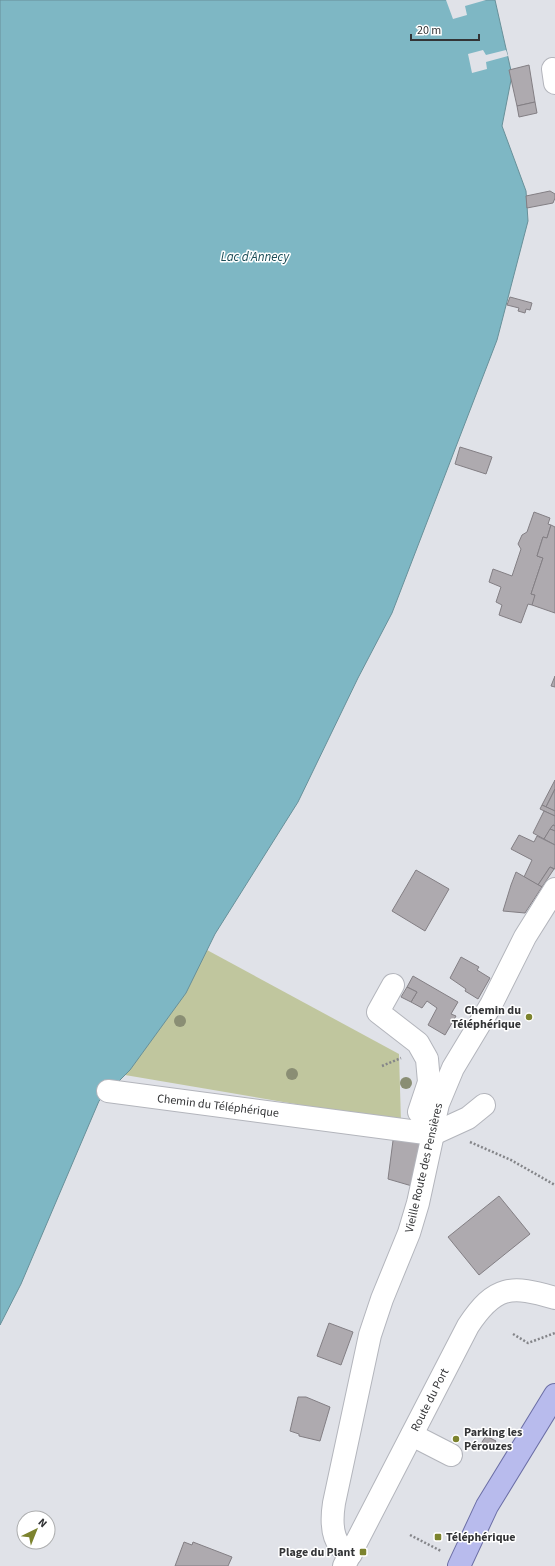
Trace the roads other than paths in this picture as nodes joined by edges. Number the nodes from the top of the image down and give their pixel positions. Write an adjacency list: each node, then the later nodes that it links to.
1 (555, 889): 5 (street, Vieille Route des Pensières)
2 (393, 985): 5 (street)
3 (108, 1092): 5 (street, Chemin du Téléphérique)
4 (484, 1105): 5 (street)
5 (434, 1125): 10 (street, Vieille Route des Pensières)
6 (555, 1298): 8 (street, Route du Port)
7 (555, 1395): 11 (main road)
8 (412, 1435): 9 (street); 10 (street, Route du Port)
9 (451, 1455)
10 (348, 1560)
11 (459, 1566)

